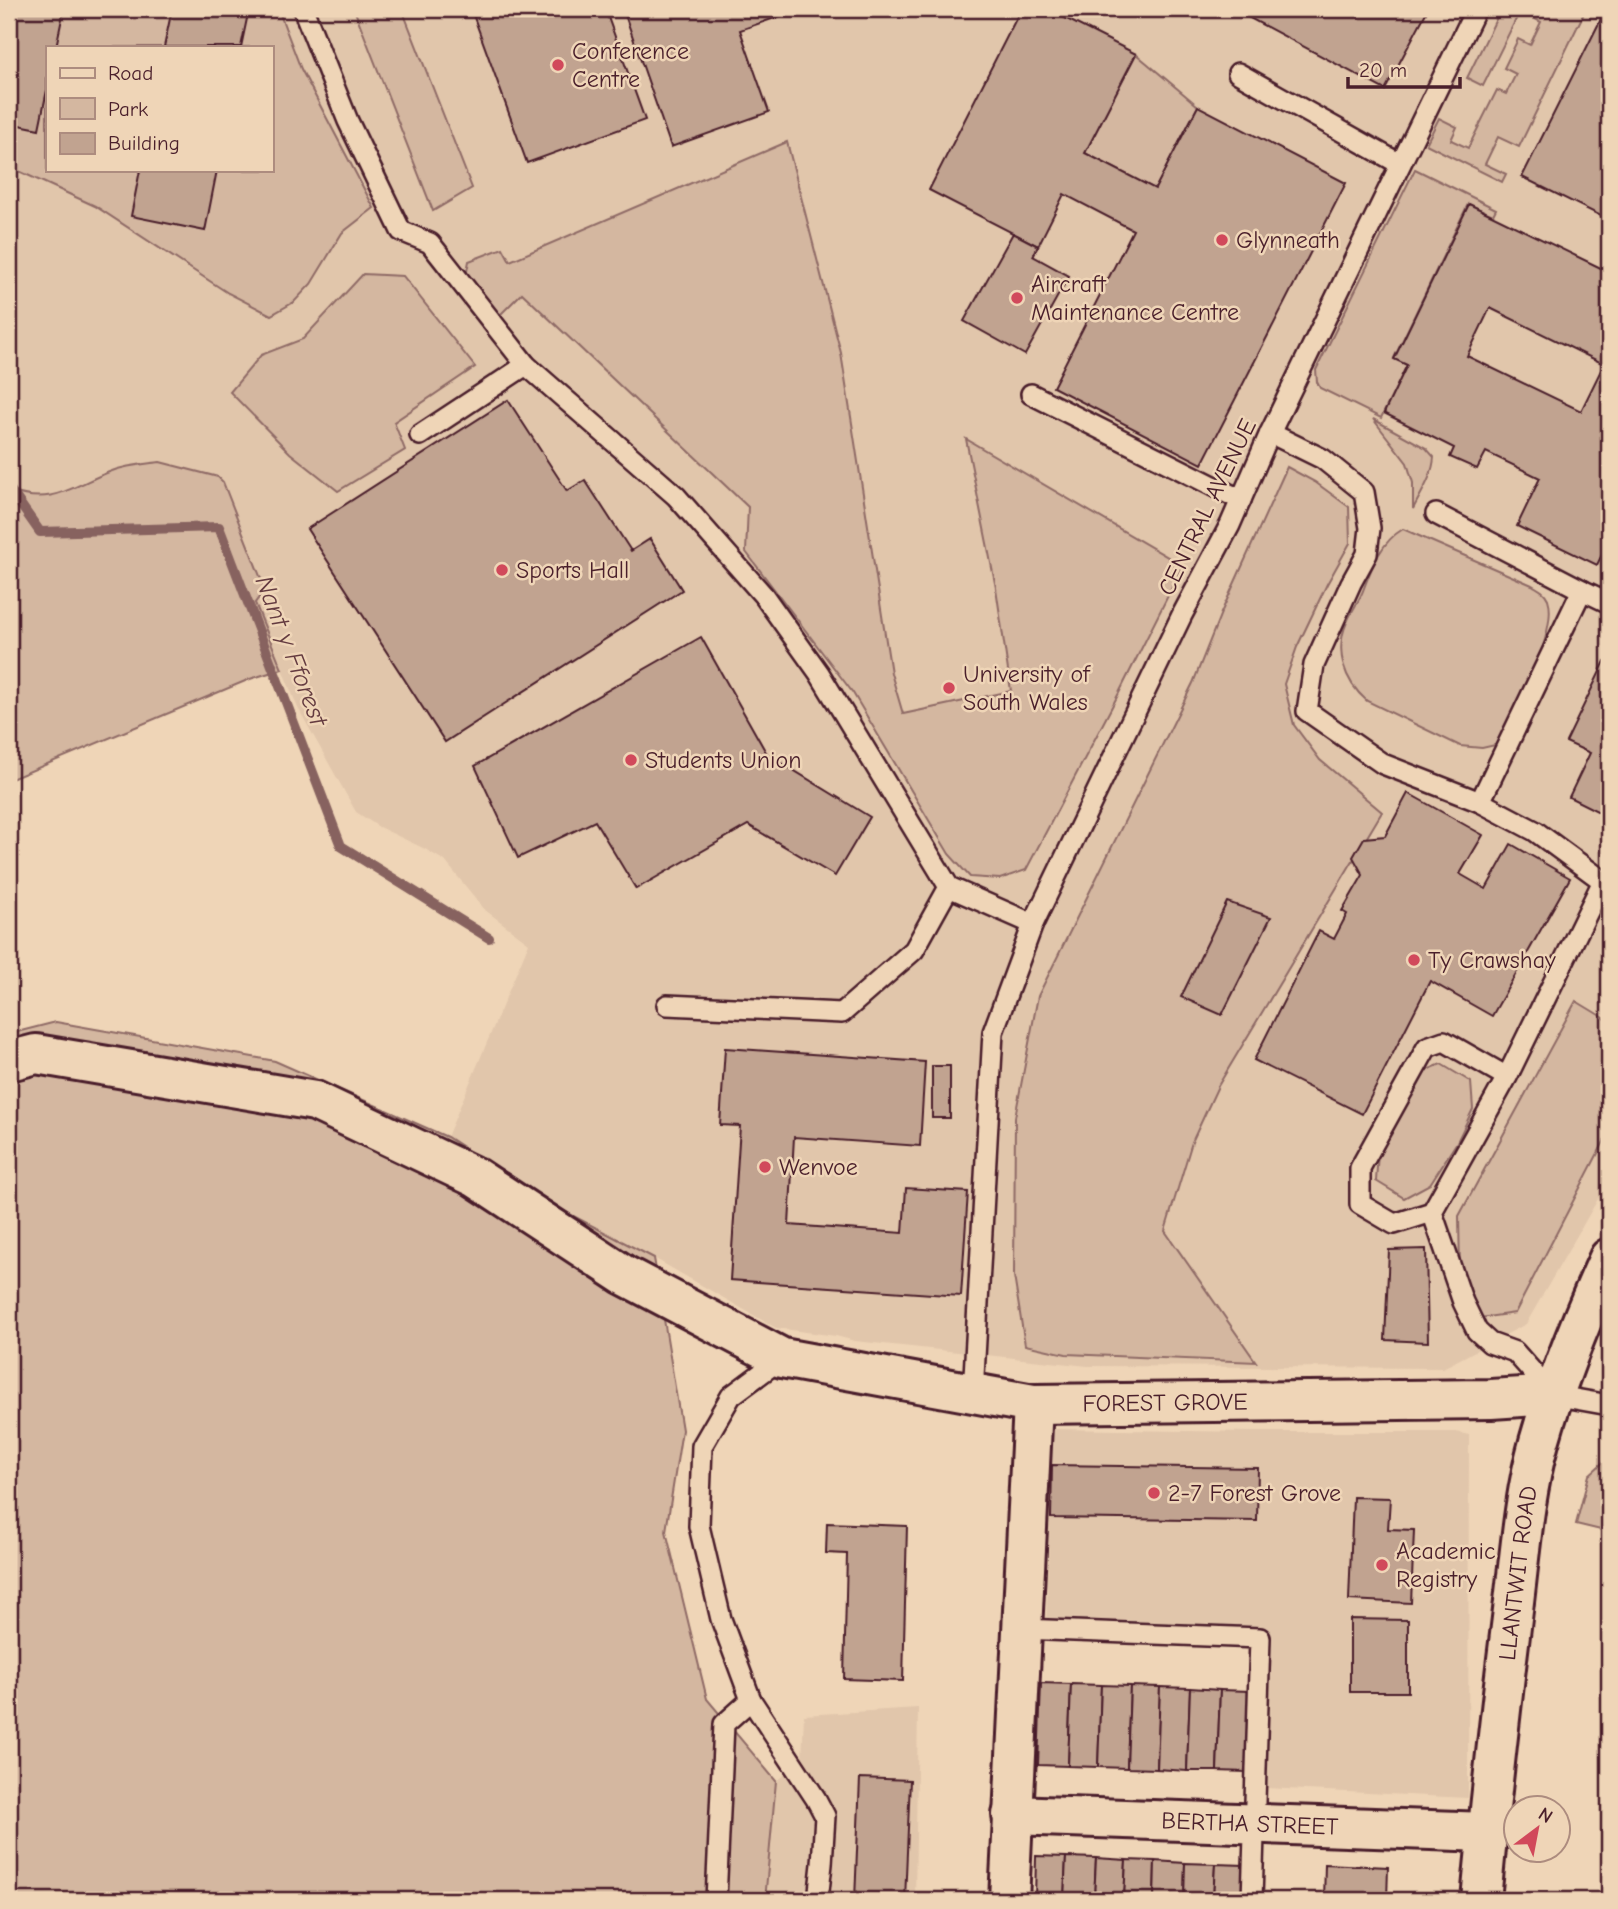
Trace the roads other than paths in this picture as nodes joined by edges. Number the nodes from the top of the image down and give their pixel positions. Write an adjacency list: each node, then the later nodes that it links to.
1 (303, 9): 5 (lane)
2 (1476, 9): 4 (lane, CENTRAL AVENUE)
3 (1238, 73): 4 (lane)
4 (1399, 163): 7 (lane, CENTRAL AVENUE)
5 (526, 365): 8 (lane); 14 (lane)
6 (1031, 394): 9 (lane)
7 (1270, 432): 9 (lane, CENTRAL AVENUE); 13 (lane)
8 (419, 435)
9 (1241, 500): 15 (lane, CENTRAL AVENUE)
10 (1436, 514): 11 (lane)
11 (1582, 590): 12 (lane); 13 (lane)
12 (1609, 603)
13 (1480, 802): 18 (lane)
14 (949, 887): 15 (lane); 16 (lane)
15 (1033, 924): 22 (lane, CENTRAL AVENUE)
16 (667, 1005)
17 (22, 1058): 21 (street, FOREST GROVE)
18 (1507, 1077): 19 (lane); 19 (lane)
19 (1432, 1212): 23 (lane)
20 (1609, 1258): 23 (street, LLANTWIT ROAD)
21 (782, 1358): 22 (street, FOREST GROVE); 27 (lane)
22 (973, 1394): 24 (street, FOREST GROVE)
23 (1553, 1395): 24 (street, FOREST GROVE); 25 (lane); 30 (street, LLANTWIT ROAD)
24 (1033, 1404): 26 (street)
25 (1609, 1405)
26 (1021, 1629): 28 (street); 29 (lane)
27 (751, 1700): 31 (lane); 32 (lane)
28 (1012, 1815): 29 (street, BERTHA STREET); 33 (street)
29 (1254, 1824): 30 (street, BERTHA STREET); 34 (lane)
30 (1487, 1832): 35 (street, LLANTWIT ROAD)
31 (716, 1900)
32 (818, 1900)
33 (1009, 1900)
34 (1252, 1900)
35 (1480, 1900)

